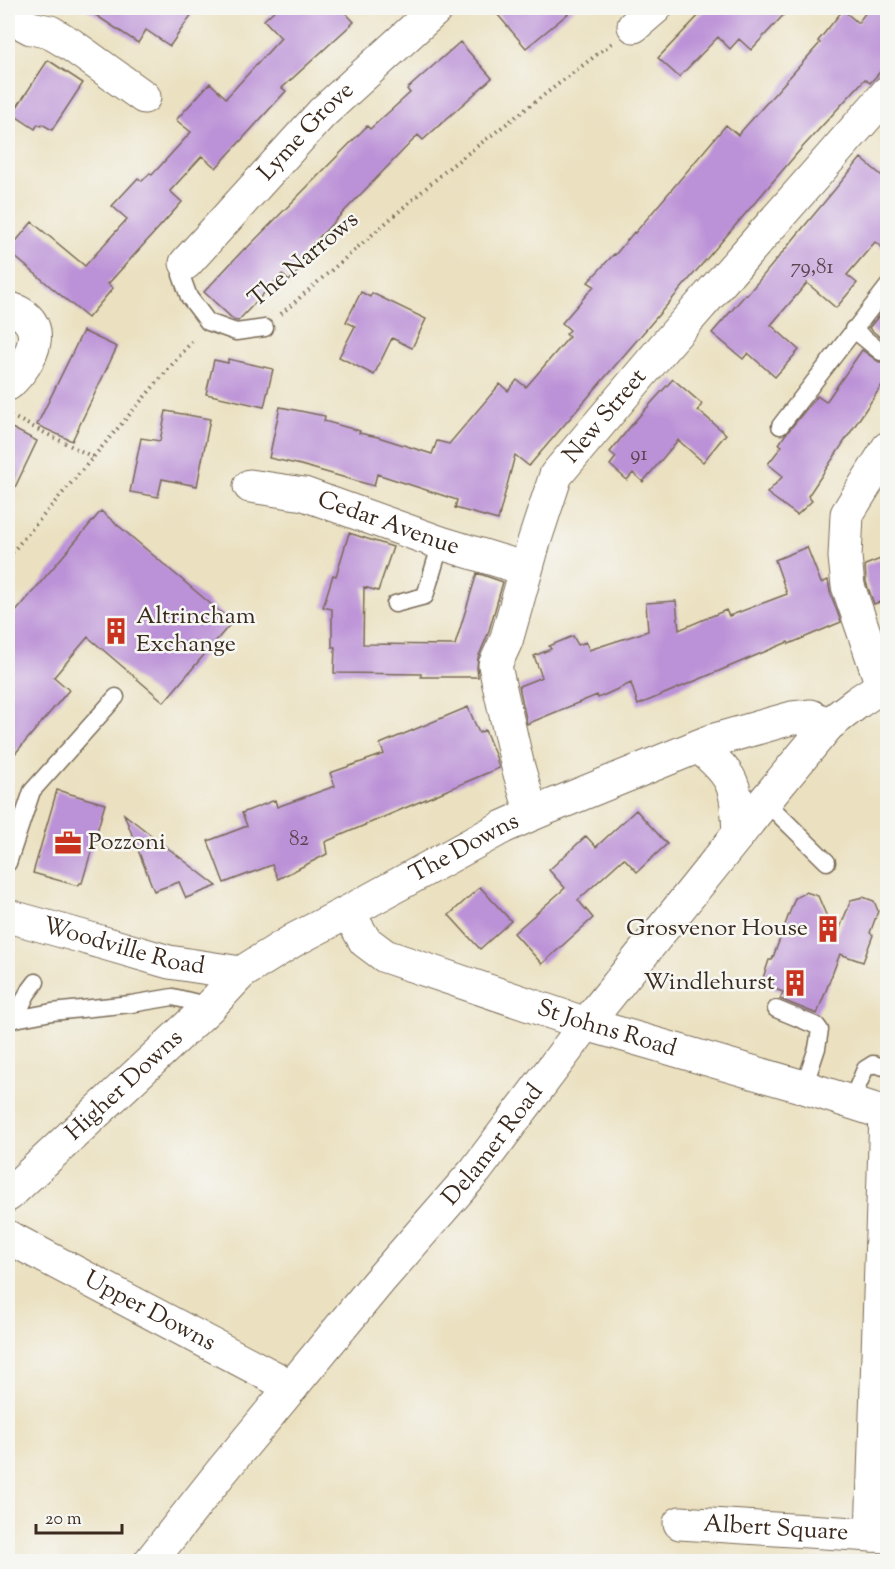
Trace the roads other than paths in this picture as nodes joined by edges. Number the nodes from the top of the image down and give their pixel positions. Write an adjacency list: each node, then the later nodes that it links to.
1 (437, 8): 5 (street, Lyme Grove)
2 (8, 11): 4 (street)
3 (888, 92): 16 (street, New Street)
4 (144, 97)
5 (186, 263): 8 (lane, The Narrows)
6 (888, 286): 9 (lane)
7 (8, 308): 11 (street)
8 (265, 328)
9 (854, 329): 10 (lane); 12 (lane)
10 (881, 352)
11 (8, 384)
12 (780, 426)
13 (888, 448): 18 (street)
14 (250, 486): 15 (street, Cedar Avenue)
15 (441, 543): 16 (street, Cedar Avenue); 17 (lane)
16 (526, 569): 23 (street, New Street)
17 (394, 604)
18 (885, 684): 20 (street)
19 (116, 697): 26 (lane)
20 (828, 724): 21 (street, The Downs); 22 (street, Delamer Road)
21 (699, 746): 23 (street, The Downs); 24 (street)
22 (765, 801): 24 (street, Delamer Road); 25 (lane)
23 (532, 814): 27 (street, The Downs)
24 (739, 834): 34 (street, Delamer Road)
25 (827, 862)
26 (8, 863)
27 (348, 912): 29 (street, The Downs); 34 (street, St Johns Road)
28 (8, 916): 29 (street, Woodville Road)
29 (241, 973): 31 (street, Higher Downs)
30 (36, 982): 33 (lane)
31 (210, 1006): 33 (lane); 39 (street, Higher Downs)
32 (776, 1009): 36 (lane)
33 (11, 1020)
34 (586, 1024): 36 (street, St Johns Road); 41 (street, Delamer Road)
35 (888, 1068): 37 (lane)
36 (804, 1087): 37 (street, St Johns Road)
37 (851, 1102): 38 (street, St Johns Road)
38 (887, 1114): 43 (street, Albert Square)
39 (8, 1195)
40 (8, 1237): 41 (street, Upper Downs)
41 (292, 1387): 44 (street, Delamer Road)
42 (680, 1523): 43 (street, Albert Square)
43 (880, 1535)
44 (150, 1562)

